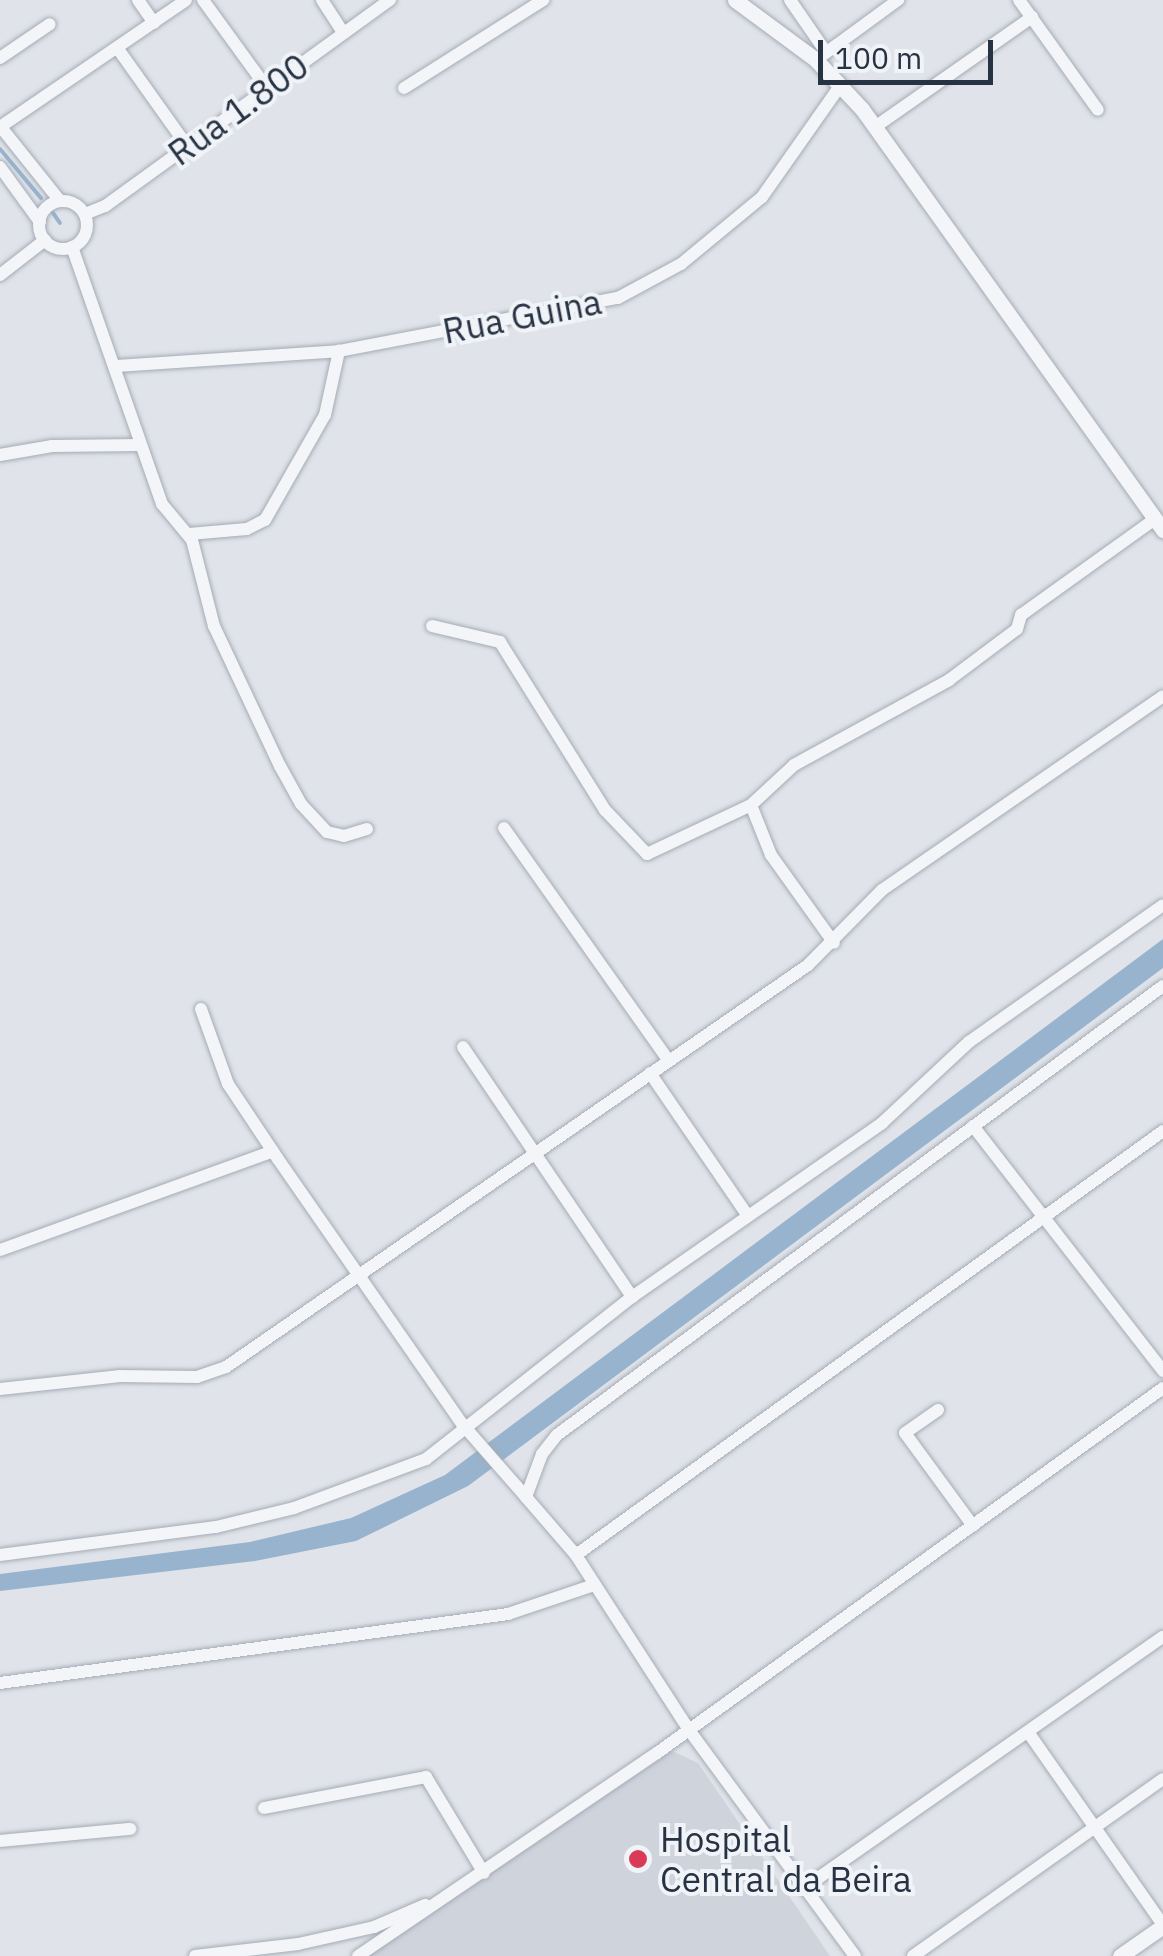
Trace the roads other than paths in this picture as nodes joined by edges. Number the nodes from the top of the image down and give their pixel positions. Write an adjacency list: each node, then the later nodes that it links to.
1 (138, 0): 12 (street)
2 (186, 0): 12 (street)
3 (203, 0): 19 (street)
4 (322, 0): 14 (street)
5 (390, 0): 14 (street, Rua 1.800)
6 (544, 0): 20 (street)
7 (735, 0): 16 (street)
8 (790, 0): 16 (street)
9 (898, 0): 16 (street)
10 (1019, 0): 11 (street)
11 (1032, 17): 21 (street); 22 (street)
12 (154, 23): 15 (street)
13 (50, 24): 17 (street)
14 (344, 32): 19 (street, Rua 1.800)
15 (118, 49): 23 (street); 24 (street)
16 (821, 56): 18 (street)
17 (0, 58)
18 (840, 86): 22 (street); 32 (street, Rua Guina)
19 (268, 88): 24 (street, Rua 1.800)
20 (404, 88)
21 (1098, 110)
22 (875, 126): 36 (street)
23 (0, 127): 26 (street)
24 (188, 147): 27 (street, Rua 1.800)
25 (0, 168): 28 (street)
26 (60, 202): 27 (street); 28 (street)
27 (85, 214): 30 (street)
28 (40, 222): 29 (street)
29 (45, 240): 30 (street); 31 (street)
30 (72, 247): 33 (street)
31 (0, 275)
32 (340, 351): 33 (street, Rua Guina); 37 (street)
33 (116, 366): 34 (street)
34 (140, 445): 35 (street); 37 (street)
35 (0, 454)
36 (1159, 524): 40 (street)
37 (189, 534): 42 (street)
38 (432, 626): 40 (street)
39 (1163, 696): 44 (street)
40 (751, 805): 44 (street)
41 (504, 828): 48 (street)
42 (366, 829)
43 (1163, 906): 54 (street)
44 (834, 943): 48 (street)
45 (1163, 986): 50 (street)
46 (201, 1009): 52 (street)
47 (462, 1047): 53 (street)
48 (668, 1060): 49 (street)
49 (650, 1072): 53 (street); 54 (street)
50 (973, 1126): 55 (street); 64 (street)
51 (1163, 1131): 55 (street)
52 (272, 1152): 56 (street); 57 (street)
53 (538, 1152): 57 (street); 58 (street)
54 (746, 1213): 58 (street)
55 (1042, 1219): 59 (street); 67 (street)
56 (0, 1250)
57 (363, 1276): 60 (street); 63 (street)
58 (632, 1297): 63 (street)
59 (1163, 1371)
60 (0, 1388)
61 (1163, 1388): 65 (street)
62 (938, 1410): 65 (street)
63 (463, 1425): 64 (street); 66 (street)
64 (526, 1497): 67 (street)
65 (973, 1526): 71 (street)
66 (0, 1555)
67 (576, 1555): 68 (street)
68 (592, 1586): 70 (street); 71 (street)
69 (1163, 1637): 72 (street)
70 (0, 1683)
71 (689, 1730): 78 (street); 79 (street)
72 (1028, 1732): 75 (street); 79 (street)
73 (1163, 1779): 75 (street)
74 (264, 1808): 78 (street)
75 (1094, 1828): 81 (street); 85 (street)
76 (130, 1830): 77 (street)
77 (0, 1841)
78 (484, 1873): 80 (street)
79 (804, 1888): 84 (street)
80 (458, 1890): 82 (street); 83 (street)
81 (1163, 1926): 86 (street)
82 (204, 1955)
83 (358, 1956)
84 (855, 1956)
85 (913, 1956)
86 (1120, 1956)

